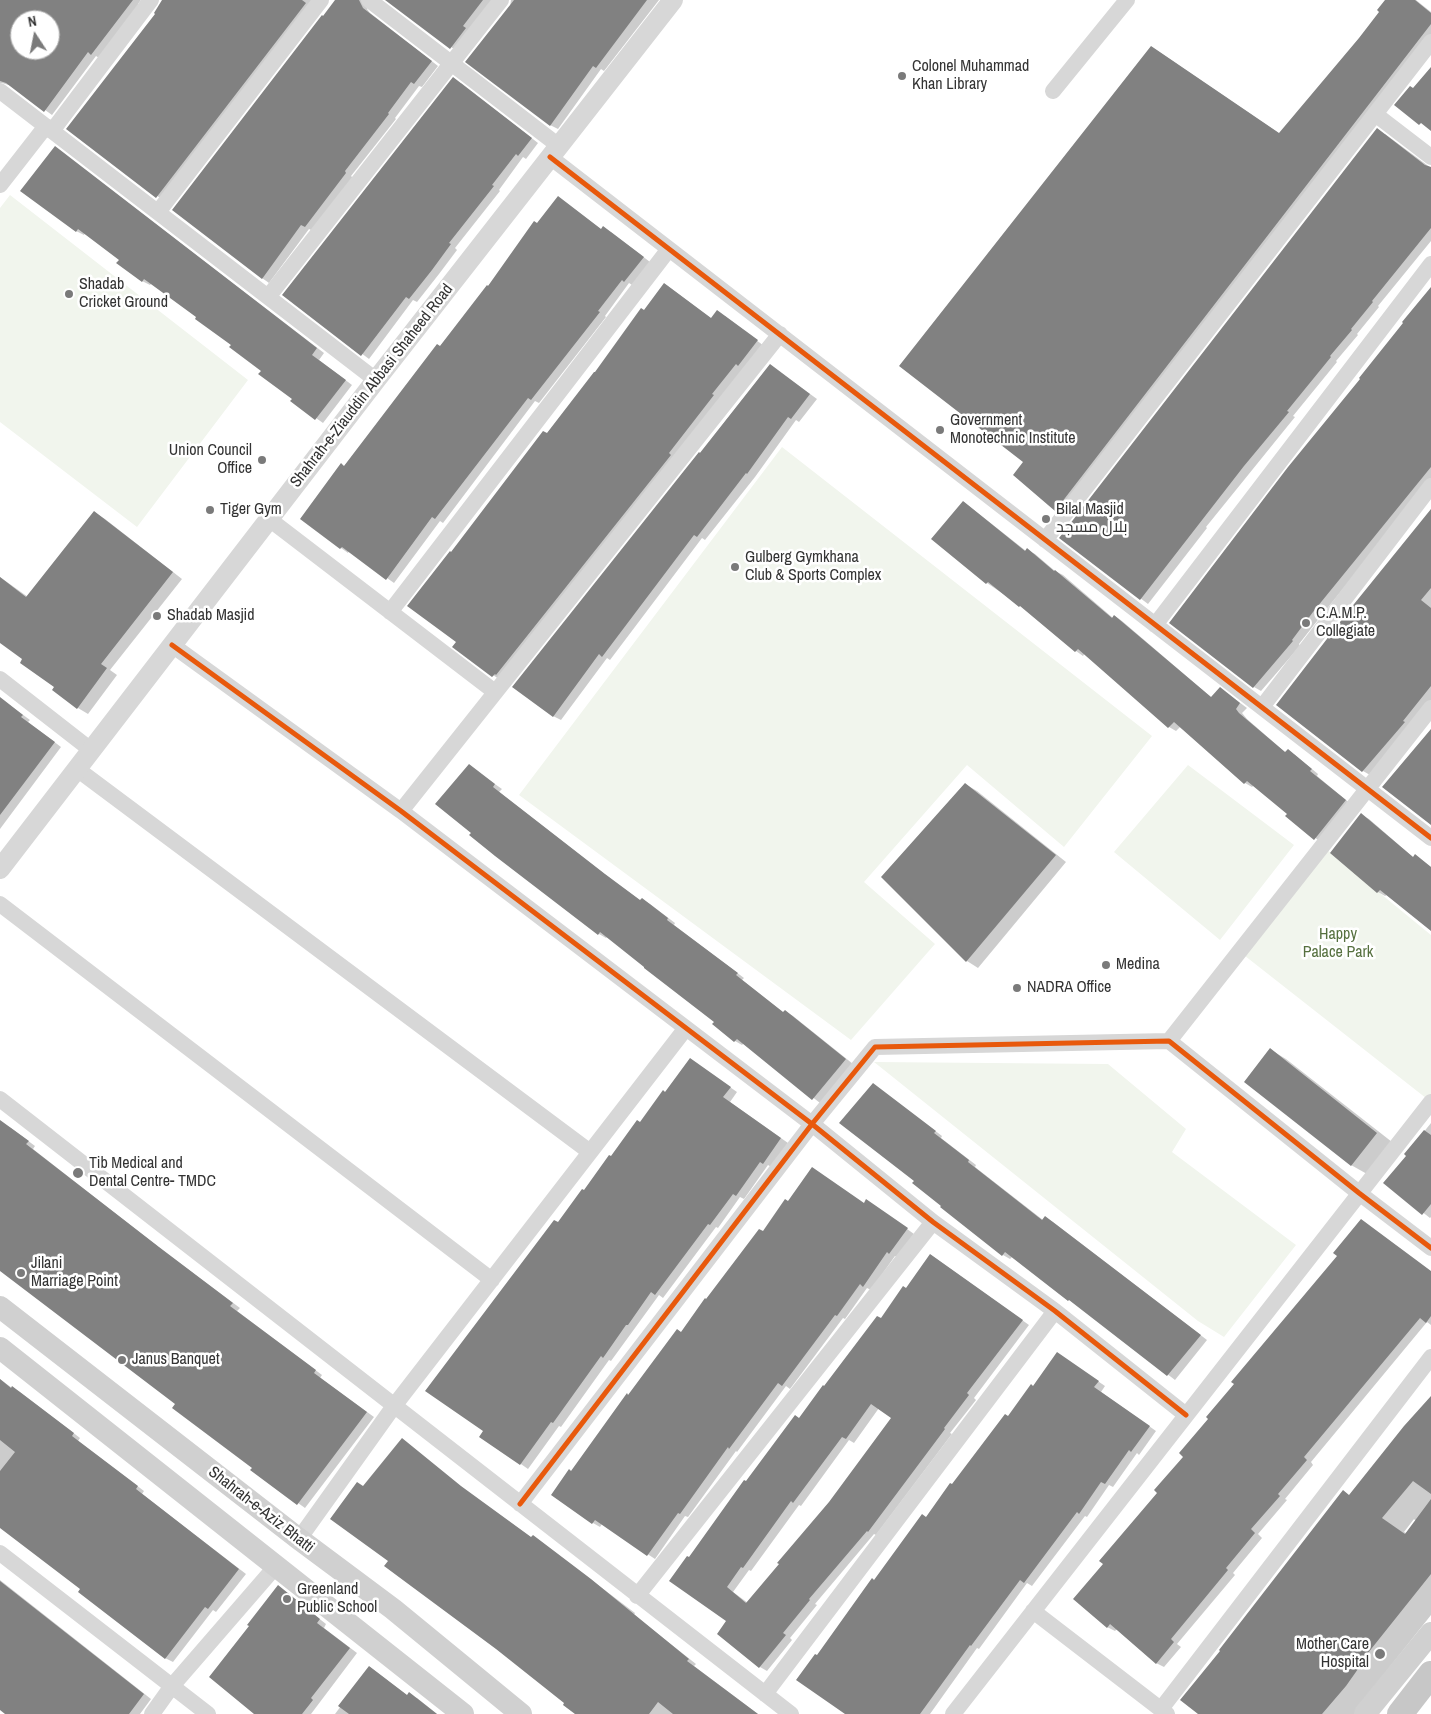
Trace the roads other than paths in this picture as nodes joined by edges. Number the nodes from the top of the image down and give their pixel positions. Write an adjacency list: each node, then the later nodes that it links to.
1 (151, 0): 12 (street)
2 (321, 0): 16 (street)
3 (369, 0): 8 (street)
4 (501, 0): 8 (street)
5 (673, 0): 13 (street, Shahrah-e-Ziauddin Abbasi Shaheed Road)
6 (1127, 0): 10 (street)
7 (1431, 42): 11 (street)
8 (451, 64): 13 (street); 19 (street)
9 (0, 91): 12 (street)
10 (1053, 91)
11 (1375, 114): 14 (street); 24 (street)
12 (49, 128): 15 (street); 16 (street)
13 (555, 151): 17 (street); 21 (street, Shahrah-e-Ziauddin Abbasi Shaheed Road)
14 (1431, 157)
15 (0, 185)
16 (158, 212): 19 (street)
17 (669, 249): 20 (street); 25 (street)
18 (1431, 264): 26 (street)
19 (268, 297): 21 (street)
20 (780, 334): 24 (street); 29 (street)
21 (376, 380): 23 (street, Shahrah-e-Ziauddin Abbasi Shaheed Road)
22 (1431, 486): 30 (street)
23 (269, 519): 25 (street); 27 (street, Shahrah-e-Ziauddin Abbasi Shaheed Road)
24 (1045, 540): 26 (street)
25 (390, 612): 29 (street)
26 (1156, 625): 30 (street)
27 (172, 646): 32 (street, Shahrah-e-Ziauddin Abbasi Shaheed Road); 35 (street)
28 (0, 679): 32 (street)
29 (495, 692): 35 (street)
30 (1262, 707): 34 (street)
31 (1431, 708): 34 (street)
32 (91, 750): 33 (street, Shahrah-e-Ziauddin Abbasi Shaheed Road)
33 (77, 769): 37 (street, Shahrah-e-Ziauddin Abbasi Shaheed Road); 44 (street)
34 (1368, 790): 36 (street); 40 (street)
35 (401, 811): 39 (street)
36 (1431, 838)
37 (0, 869)
38 (0, 904): 48 (street)
39 (686, 1028): 43 (street); 44 (street)
40 (1169, 1041): 43 (street); 45 (street)
41 (0, 1099): 53 (street)
42 (1431, 1102): 45 (street)
43 (812, 1124): 46 (street); 55 (street)
44 (590, 1152): 48 (street)
45 (1359, 1193): 47 (street); 54 (street)
46 (934, 1222): 50 (street); 59 (street)
47 (1431, 1248)
48 (492, 1280): 53 (street)
49 (0, 1307): 56 (main road, Shahrah-e-Aziz Bhatti)
50 (1054, 1311): 54 (street); 64 (street)
51 (0, 1348): 58 (main road)
52 (1431, 1357): 65 (street)
53 (394, 1406): 55 (street); 56 (street)
54 (1186, 1415): 60 (street)
55 (520, 1504): 59 (street)
56 (299, 1539): 69 (main road, Shahrah-e-Aziz Bhatti)
57 (0, 1553): 63 (street)
58 (276, 1566): 63 (street); 68 (main road)
59 (637, 1596): 64 (street)
60 (1033, 1611): 65 (street); 71 (street)
61 (1431, 1633): 72 (main road)
62 (1431, 1674): 73 (highway)
63 (172, 1686): 66 (street); 67 (street)
64 (765, 1694): 70 (street)
65 (1164, 1712)
66 (152, 1714)
67 (208, 1714)
68 (463, 1714)
69 (521, 1714)
70 (790, 1714)
71 (953, 1714)
72 (1365, 1714)
73 (1400, 1714)

